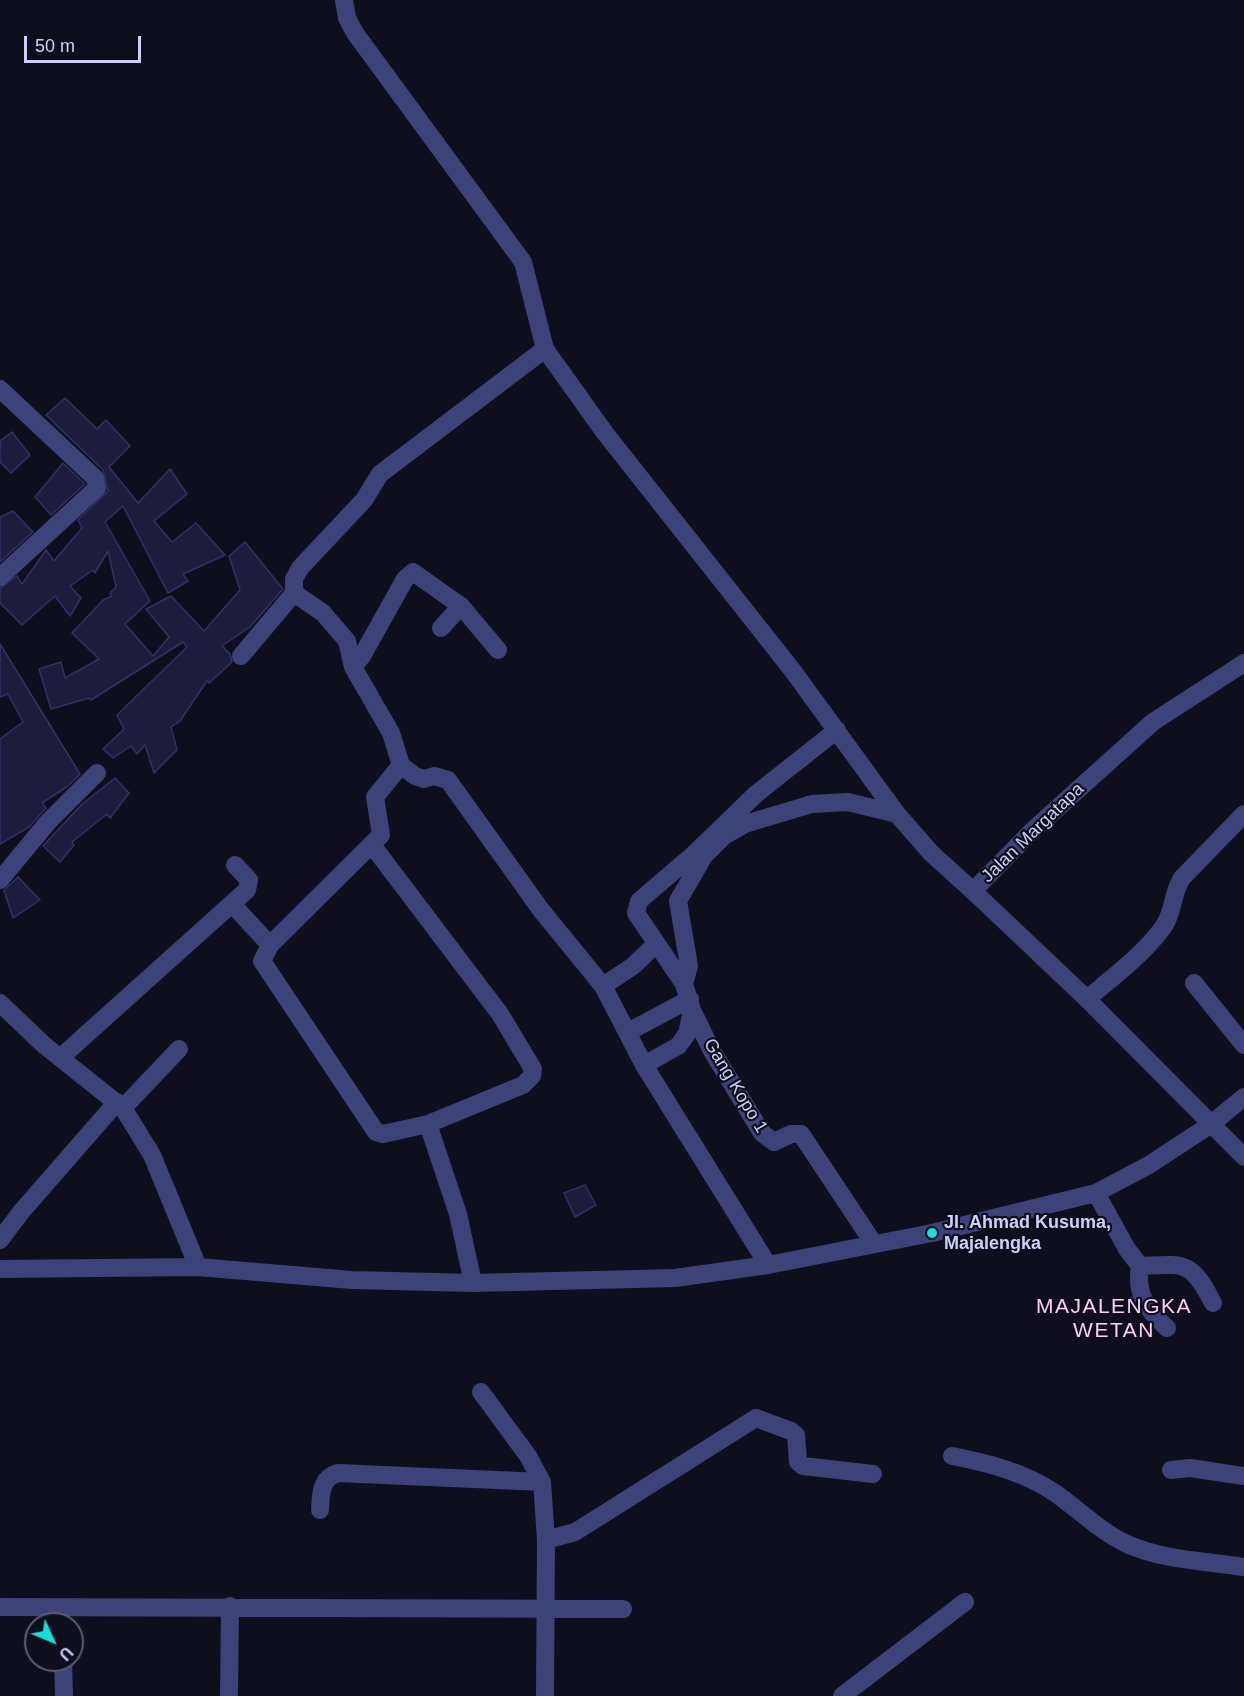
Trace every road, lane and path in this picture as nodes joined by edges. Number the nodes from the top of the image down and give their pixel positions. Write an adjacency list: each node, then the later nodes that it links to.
1 (344, 0): 2 (street)
2 (545, 349): 5 (street); 12 (street)
3 (0, 388): 4 (street)
4 (0, 577)
5 (294, 593): 9 (street); 11 (street)
6 (461, 606): 7 (street); 8 (street); 11 (street)
7 (441, 628)
8 (498, 650)
9 (241, 656)
10 (1244, 663): 21 (street, Jalan Margatapa)
11 (353, 667): 13 (street)
12 (837, 730): 15 (street); 20 (street)
13 (401, 765): 17 (street); 27 (street)
14 (97, 774): 19 (street)
15 (897, 814): 21 (street); 22 (street)
16 (1244, 814): 29 (street)
17 (372, 845): 25 (street); 38 (street)
18 (235, 865): 23 (street)
19 (0, 880)
20 (664, 880): 22 (street); 24 (street)
21 (973, 891): 29 (street, Jalan Margatapa)
22 (678, 901): 28 (street)
23 (232, 904): 25 (street); 34 (street)
24 (656, 944): 27 (street); 28 (street)
25 (270, 945): 38 (street)
26 (1194, 983): 32 (street)
27 (603, 986): 31 (street)
28 (689, 998): 31 (street); 35 (street); 43 (street, Gang Kopo 1)
29 (1087, 999): 39 (street, Jalan Margatapa)
30 (0, 1003): 34 (street)
31 (628, 1032): 35 (street)
32 (1244, 1045)
33 (179, 1049): 37 (street)
34 (60, 1058): 37 (street)
35 (644, 1065): 44 (street)
36 (1244, 1097): 39 (street)
37 (120, 1105): 42 (street); 46 (street)
38 (428, 1124): 48 (street)
39 (1210, 1125): 40 (street, Jalan Margatapa); 41 (street)
40 (1244, 1157)
41 (1096, 1193): 43 (street); 45 (street)
42 (0, 1240)
43 (874, 1244): 44 (street)
44 (768, 1264): 48 (street)
45 (1140, 1266): 49 (street); 50 (street)
46 (198, 1267): 47 (street); 48 (street)
47 (0, 1269)
48 (473, 1283)
49 (1213, 1303)
50 (1167, 1328)
51 (481, 1392): 56 (street)
52 (952, 1456): 59 (street)
53 (1171, 1470): 55 (street)
54 (873, 1474): 58 (street)
55 (1244, 1476)
56 (542, 1482): 57 (street); 58 (street)
57 (320, 1510)
58 (546, 1540): 63 (street)
59 (1244, 1567)
60 (965, 1602): 71 (street)
61 (230, 1606): 63 (street); 66 (street); 69 (street)
62 (0, 1607): 65 (street)
63 (546, 1608): 64 (street); 70 (street)
64 (623, 1609)
65 (38, 1612)
66 (84, 1614)
67 (63, 1672): 68 (street)
68 (64, 1696)
69 (229, 1696)
70 (545, 1696)
71 (842, 1696)

